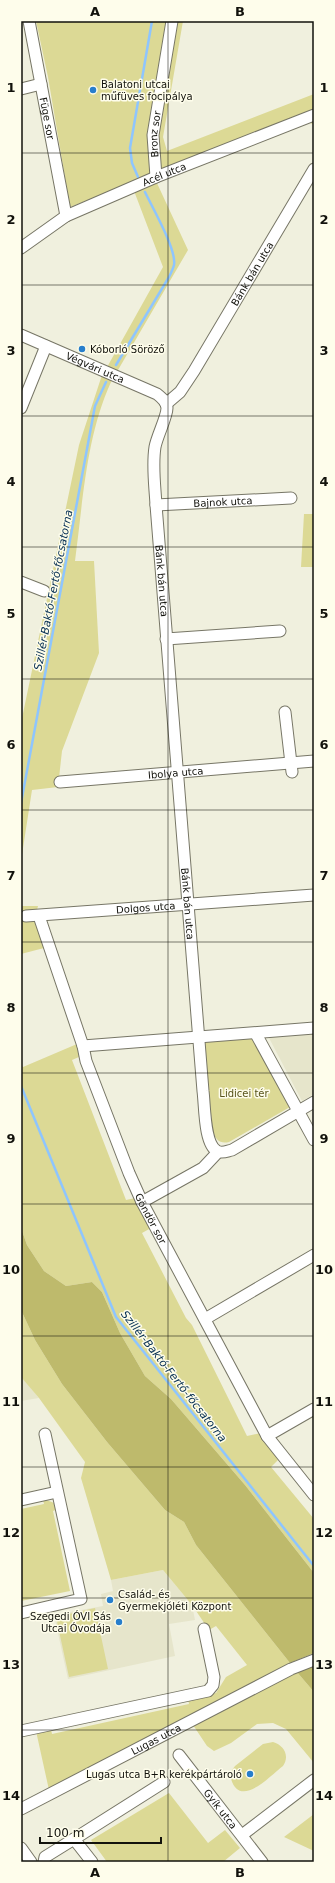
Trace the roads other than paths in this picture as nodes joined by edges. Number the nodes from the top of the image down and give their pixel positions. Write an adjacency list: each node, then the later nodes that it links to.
1 (29, 21): 3 (street, Füge sor)
2 (172, 21): 7 (street, Bronz sor)
3 (41, 84): 4 (street); 8 (street, Füge sor)
4 (21, 89)
5 (314, 116): 7 (street, Acél utca)
6 (314, 169): 12 (street, Bánk bán utca)
7 (156, 177): 8 (street, Acél utca)
8 (66, 216): 9 (street, Acél utca)
9 (21, 248)
10 (21, 335): 11 (street, Végvári utca)
11 (46, 346): 12 (street, Végvári utca); 13 (street)
12 (166, 404): 15 (street, Bánk bán utca)
13 (21, 408)
14 (291, 498): 15 (street, Bajnok utca)
15 (156, 505): 19 (street, Bánk bán utca)
16 (21, 582): 17 (street)
17 (44, 591)
18 (280, 631): 19 (street)
19 (166, 639): 23 (street, Bánk bán utca)
20 (285, 712): 22 (street)
21 (314, 761): 22 (street, Ibolya utca)
22 (292, 767): 23 (street, Ibolya utca)
23 (177, 773): 24 (street, Ibolya utca); 26 (street, Bánk bán utca)
24 (60, 782)
25 (314, 895): 26 (street, Dolgos utca)
26 (188, 905): 28 (street, Dolgos utca); 31 (street, Bánk bán utca)
27 (26, 916): 28 (street, Dolgos utca)
28 (39, 916): 32 (street, Göndör sor)
29 (314, 1028): 30 (street)
30 (256, 1034): 31 (street); 34 (street)
31 (199, 1037): 32 (street); 36 (street)
32 (83, 1046): 37 (street, Göndör sor)
33 (314, 1102): 34 (street)
34 (297, 1112): 35 (street); 36 (street)
35 (314, 1140)
36 (218, 1152): 37 (street)
37 (142, 1202): 39 (street, Göndör sor)
38 (314, 1255): 39 (street)
39 (205, 1319): 42 (street, Göndör sor)
40 (314, 1409): 42 (street)
41 (45, 1434): 43 (street)
42 (266, 1436): 44 (street, Göndör sor)
43 (57, 1492): 45 (street); 46 (street)
44 (314, 1495)
45 (21, 1500)
46 (21, 1613)
47 (204, 1629): 49 (street)
48 (314, 1660): 53 (street, Lugas utca)
49 (21, 1731)
50 (179, 1755): 54 (street, Gyík utca)
51 (314, 1780): 54 (street)
52 (164, 1782): 55 (street)
53 (21, 1808)
54 (242, 1835): 60 (street, Gyík utca)
55 (74, 1839): 58 (street); 59 (street)
56 (21, 1848): 57 (street)
57 (31, 1862)
58 (44, 1862)
59 (92, 1862)
60 (262, 1862)

